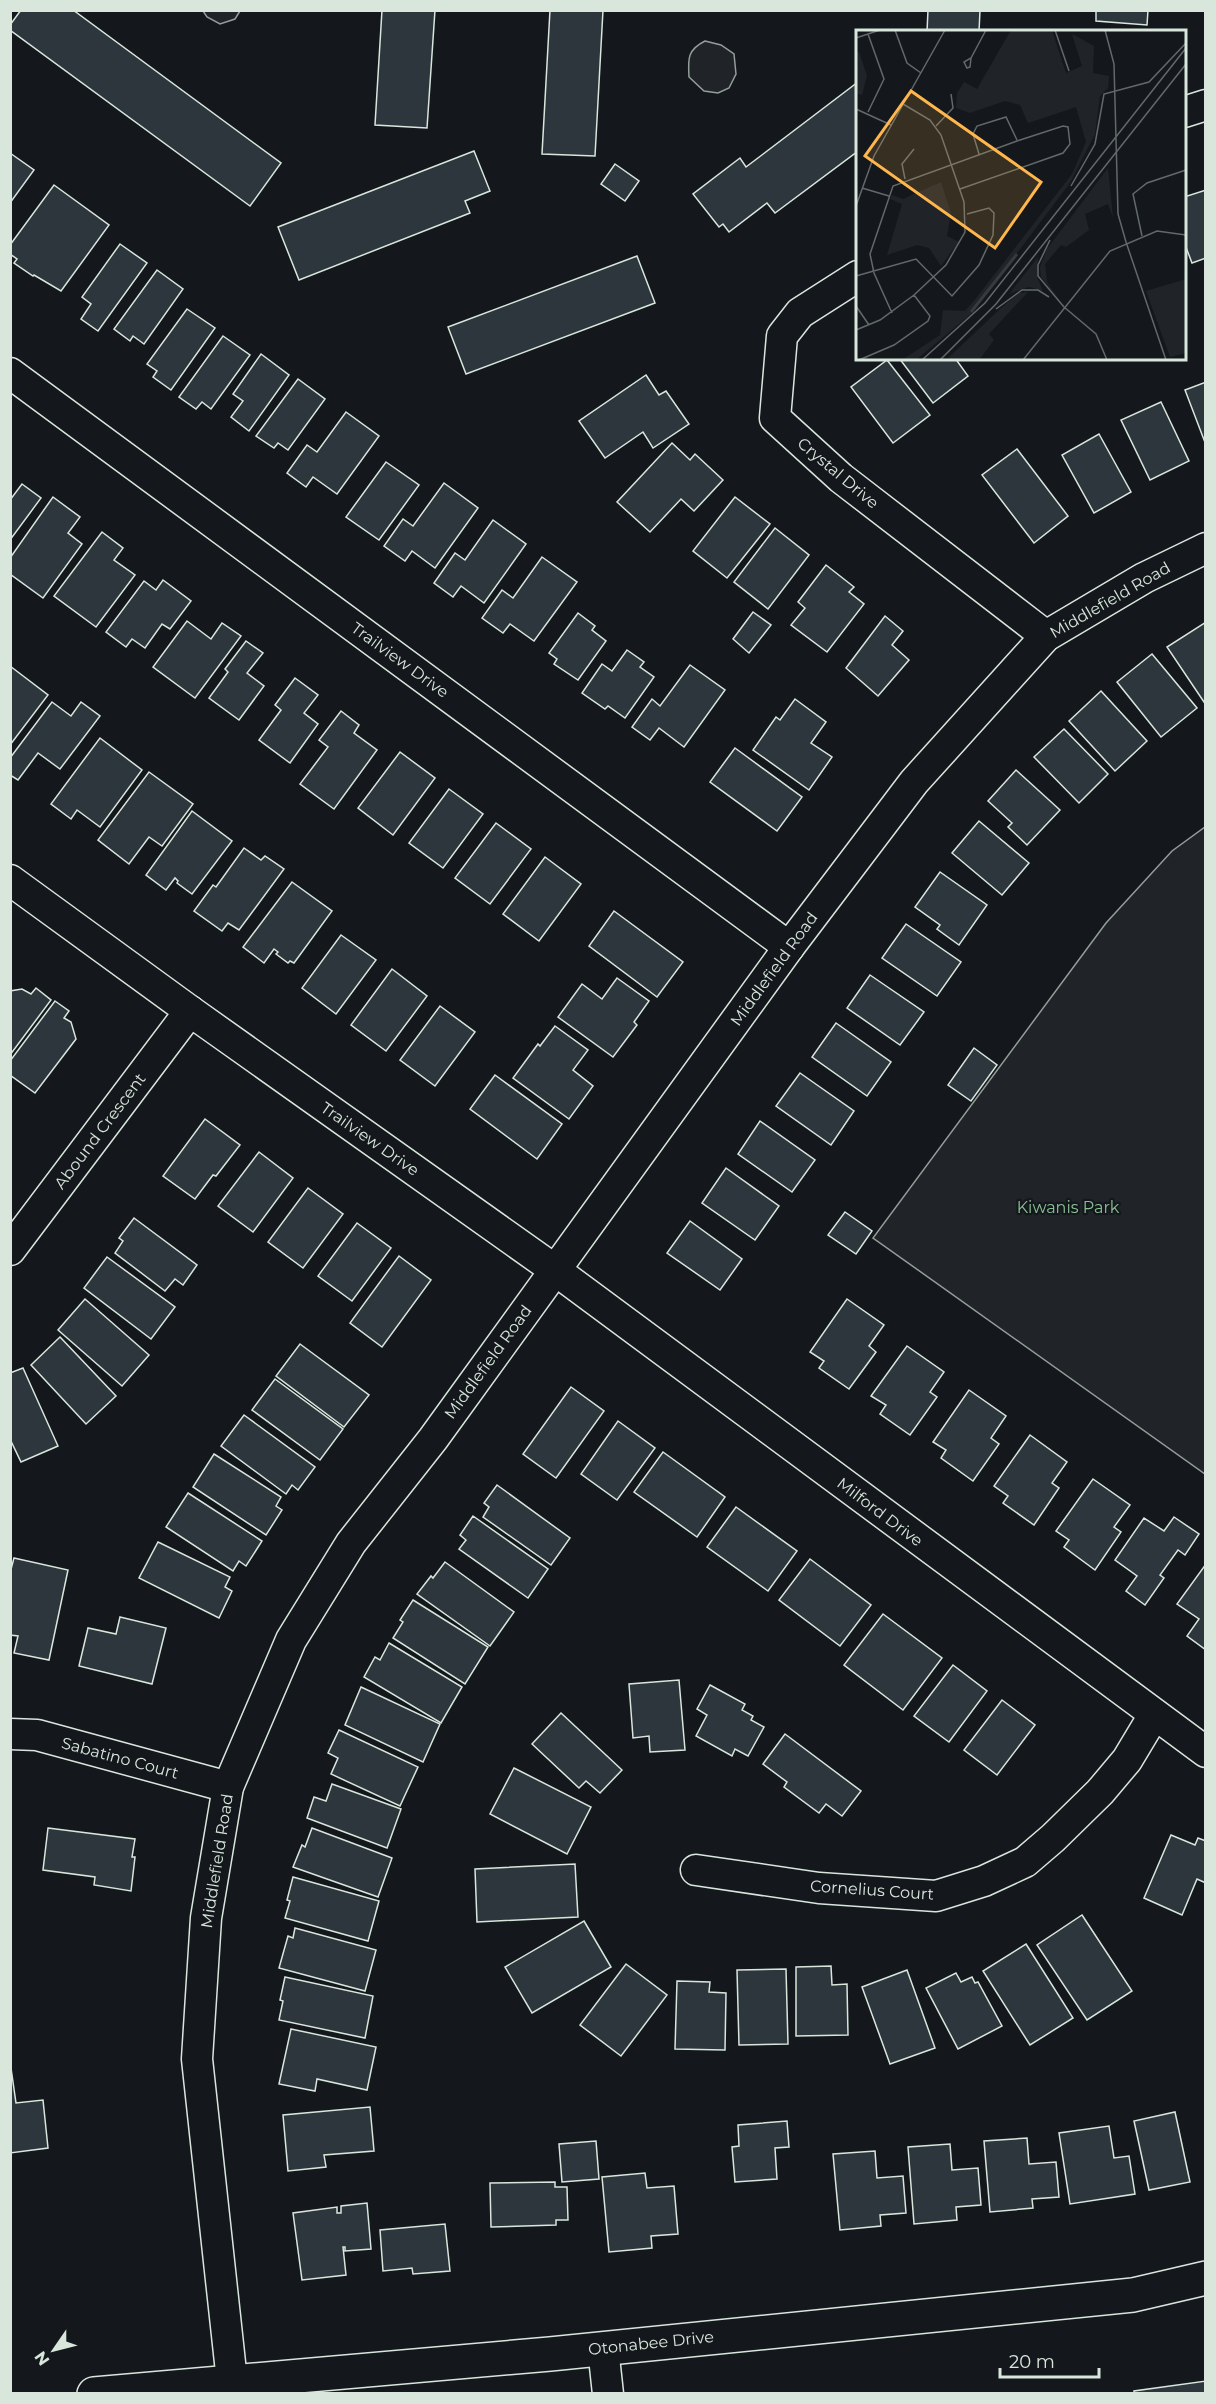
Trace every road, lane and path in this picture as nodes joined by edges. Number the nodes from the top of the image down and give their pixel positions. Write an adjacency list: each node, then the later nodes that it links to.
1 (1206, 105): 2 (street)
2 (1186, 112)
3 (856, 277): 6 (street, Crystal Drive)
4 (10, 373): 8 (street, Trailview Drive)
5 (1206, 548): 6 (street, Middlefield Road)
6 (1046, 636): 8 (street, Middlefield Road)
7 (10, 880): 9 (street, Trailview Drive)
8 (789, 947): 11 (street, Middlefield Road)
9 (190, 1011): 10 (street, Abound Crescent); 11 (street, Trailview Drive)
10 (10, 1250)
11 (555, 1270): 12 (street, Milford Drive); 15 (street, Middlefield Road)
12 (1154, 1715): 14 (street, Milford Drive); 16 (street, Cornelius Court)
13 (10, 1734): 15 (street, Sabatino Court)
14 (1206, 1752)
15 (228, 1787): 19 (street, Middlefield Road)
16 (696, 1870)
17 (1206, 2278): 18 (street, Otonabee Drive)
18 (603, 2348): 19 (street, Otonabee Drive); 21 (street)
19 (232, 2381): 20 (street, Otonabee Drive)
20 (94, 2394)
21 (608, 2394)

